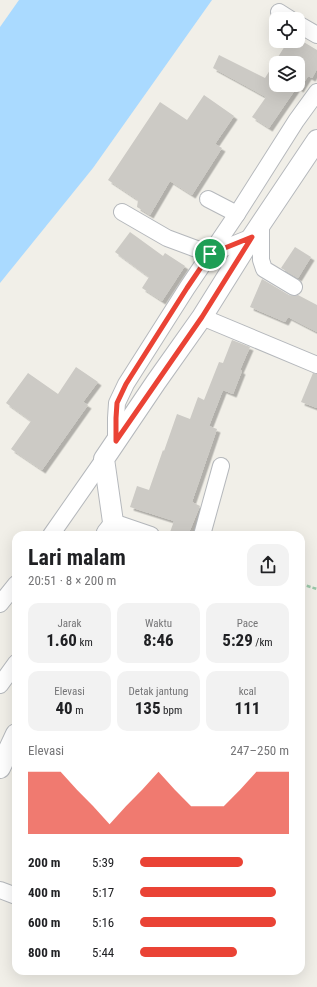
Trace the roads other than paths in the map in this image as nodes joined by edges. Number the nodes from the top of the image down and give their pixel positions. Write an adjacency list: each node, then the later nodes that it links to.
1 (305, 28): 2 (street)
2 (317, 35)
3 (317, 92): 7 (street)
4 (317, 140): 8 (street)
5 (208, 199): 7 (street)
6 (122, 212): 9 (street)
7 (237, 214): 9 (street)
8 (256, 230): 9 (street); 10 (street); 11 (street)
9 (210, 254): 13 (street)
10 (294, 287)
11 (202, 317): 12 (street); 13 (street)
12 (317, 365)
13 (116, 441): 14 (street)
14 (104, 459): 16 (street); 17 (street)
15 (221, 466): 19 (street)
16 (110, 525): 18 (street)
17 (54, 531)
18 (135, 531)
19 (203, 531)
20 (12, 589): 21 (street)
21 (0, 604)
22 (12, 668): 23 (street)
23 (0, 685)
24 (12, 742): 25 (street)
25 (0, 768)
26 (0, 890): 27 (street)
27 (12, 894)

